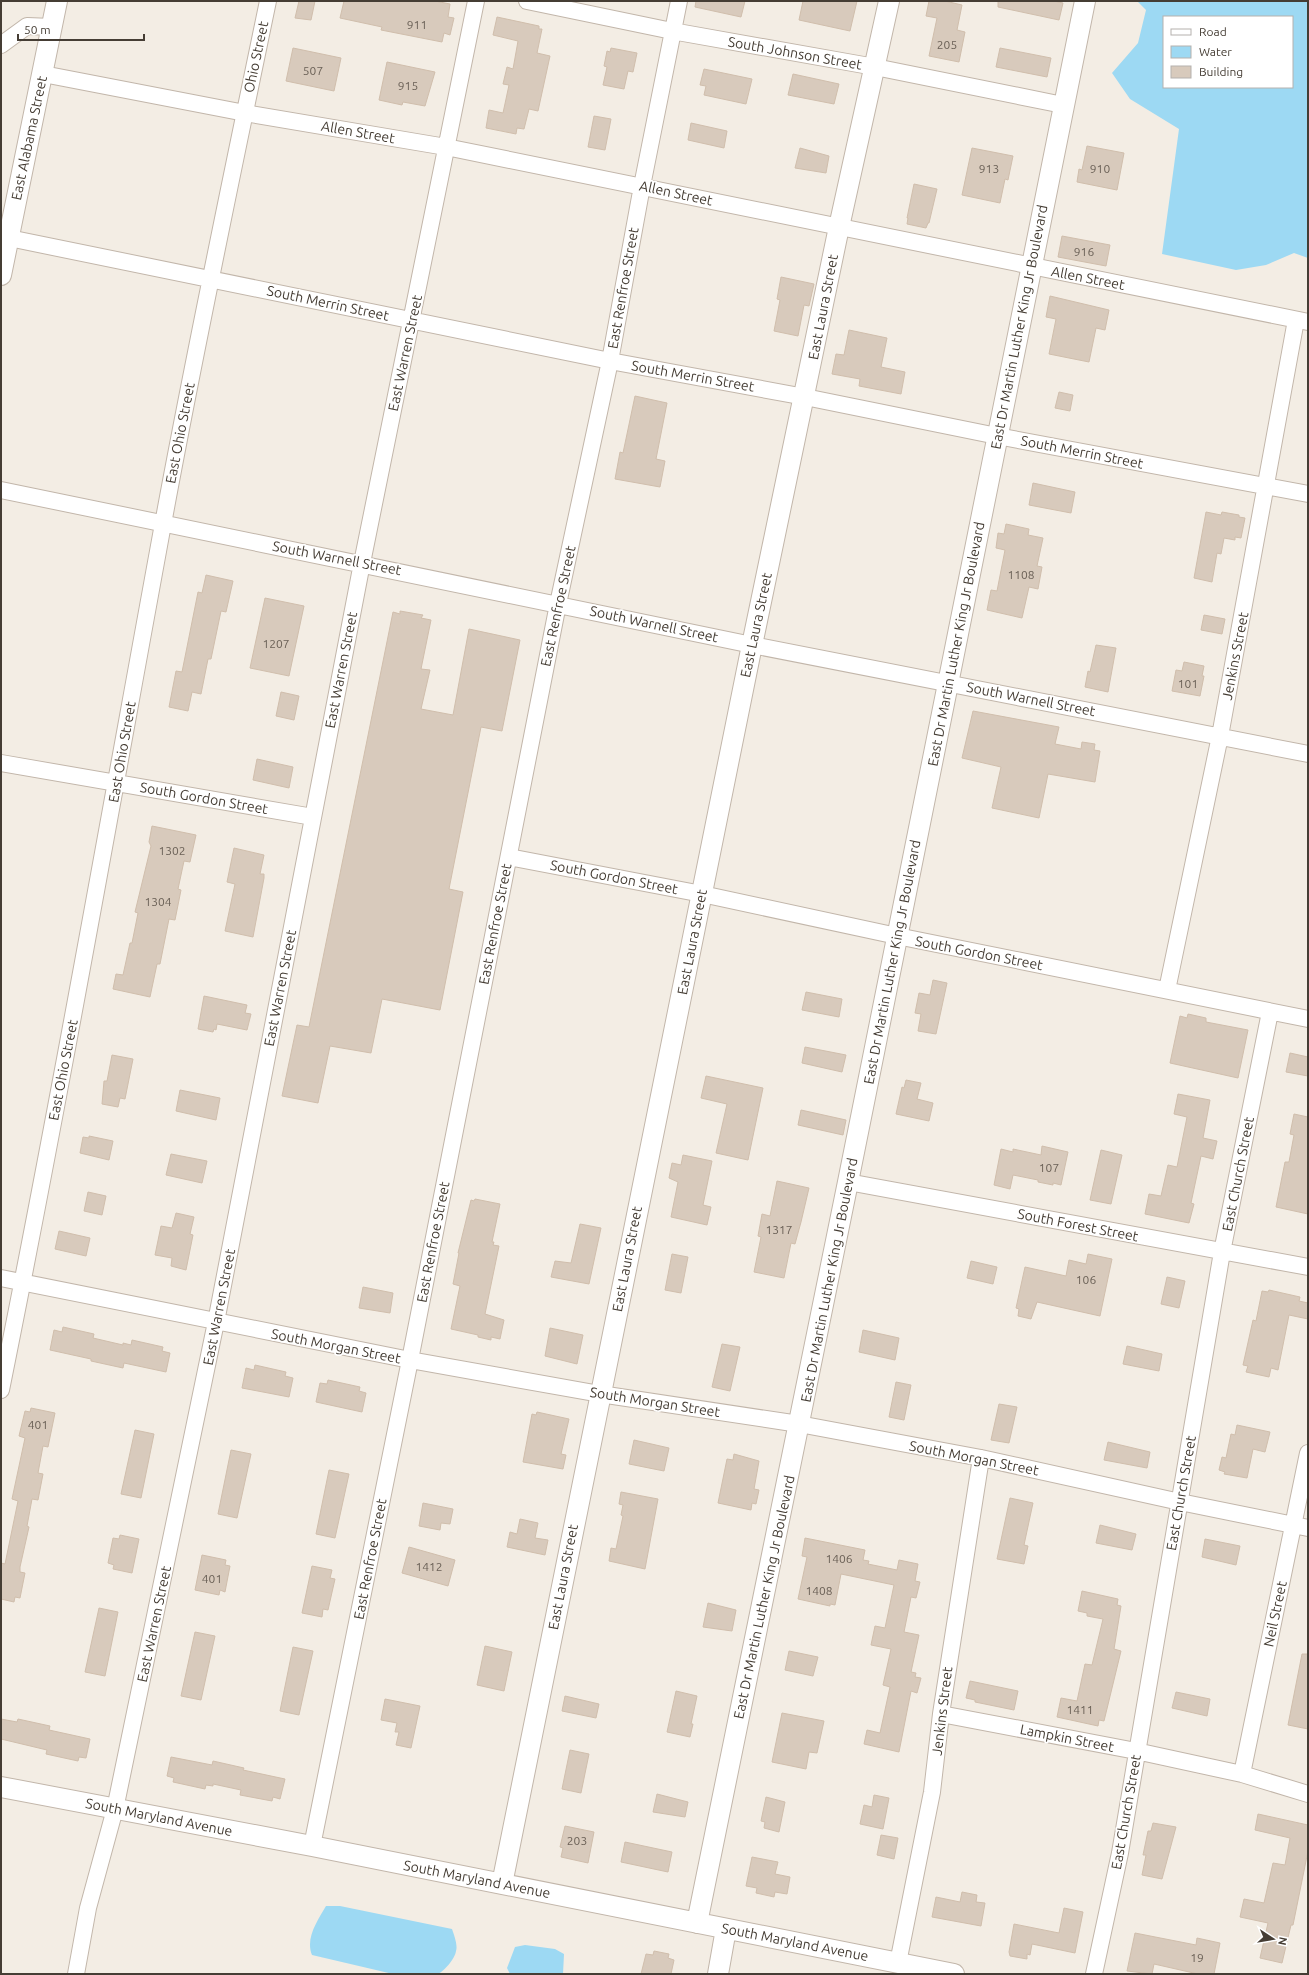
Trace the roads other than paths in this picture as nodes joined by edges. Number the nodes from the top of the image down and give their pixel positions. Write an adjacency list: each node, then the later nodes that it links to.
1 (57, 1): 8 (street, East Alabama Street)
2 (268, 1): 14 (street, Ohio Street)
3 (476, 1): 15 (street, East Warren Street)
4 (527, 1): 9 (street, South Johnson Street)
5 (678, 1): 9 (street, East Renfroe Street)
6 (889, 1): 11 (street, East Laura Street)
7 (1085, 1): 13 (street, East Dr Martin Luther King Jr Boulevard)
8 (52, 27): 10 (street); 12 (street, East Alabama Street)
9 (672, 31): 11 (street, South Johnson Street); 16 (street, East Renfroe Street)
10 (1, 45)
11 (875, 67): 13 (street, South Johnson Street); 17 (street, East Laura Street)
12 (43, 74): 14 (street, Allen Street); 18 (street, East Alabama Street)
13 (1063, 105): 19 (street, East Dr Martin Luther King Jr Boulevard)
14 (245, 113): 15 (street, Allen Street); 21 (street, East Ohio Street)
15 (446, 147): 16 (street, Allen Street); 22 (street, East Warren Street)
16 (642, 186): 17 (street, Allen Street); 24 (street, East Renfroe Street)
17 (839, 227): 19 (street, Allen Street); 25 (street, East Laura Street)
18 (9, 238): 20 (street, East Alabama Street); 21 (street, South Merrin Street)
19 (1031, 267): 23 (street, Allen Street); 26 (street, East Dr Martin Luther King Jr Boulevard)
20 (1, 275)
21 (210, 279): 22 (street, South Merrin Street); 30 (street, East Ohio Street)
22 (412, 321): 24 (street, South Merrin Street); 31 (street, East Warren Street)
23 (1302, 321): 27 (street, Jenkins Street)
24 (610, 362): 25 (street, South Merrin Street); 32 (street, East Renfroe Street)
25 (805, 397): 26 (street, South Merrin Street); 33 (street, East Laura Street)
26 (997, 436): 27 (street, South Merrin Street); 34 (street, East Dr Martin Luther King Jr Boulevard)
27 (1267, 486): 29 (street, South Merrin Street); 35 (street, Jenkins Street)
28 (1, 490): 30 (street, South Warnell Street)
29 (1308, 494)
30 (163, 523): 31 (street, South Warnell Street); 38 (street, East Ohio Street)
31 (362, 563): 32 (street, South Warnell Street); 39 (street, East Warren Street)
32 (558, 604): 33 (street, South Warnell Street); 40 (street, East Renfroe Street)
33 (752, 645): 34 (street, South Warnell Street); 41 (street, East Laura Street)
34 (948, 683): 35 (street, South Warnell Street); 42 (street, East Dr Martin Luther King Jr Boulevard)
35 (1220, 736): 36 (street, South Warnell Street); 43 (street, Jenkins Street)
36 (1308, 754)
37 (1, 763): 38 (street, South Gordon Street)
38 (117, 784): 39 (street, South Gordon Street); 50 (street, East Ohio Street)
39 (313, 817): 51 (street, East Warren Street)
40 (509, 857): 41 (street, South Gordon Street); 52 (street, East Renfroe Street)
41 (702, 894): 42 (street, South Gordon Street); 54 (street, East Laura Street)
42 (897, 936): 43 (street, South Gordon Street); 46 (street, East Dr Martin Luther King Jr Boulevard)
43 (1167, 990): 44 (street, South Gordon Street)
44 (1270, 1012): 45 (street, South Gordon Street); 47 (street, East Church Street)
45 (1308, 1018)
46 (848, 1182): 47 (street, South Forest Street); 55 (street, East Dr Martin Luther King Jr Boulevard)
47 (1222, 1252): 48 (street, South Forest Street); 58 (street, East Church Street)
48 (1308, 1267)
49 (1, 1278): 50 (street, South Morgan Street)
50 (23, 1283): 51 (street, South Morgan Street); 53 (street, East Ohio Street)
51 (216, 1322): 52 (street, South Morgan Street); 65 (street, East Warren Street)
52 (410, 1360): 54 (street, South Morgan Street); 66 (street, East Renfroe Street)
53 (1, 1390)
54 (600, 1394): 55 (street, South Morgan Street); 67 (street, East Laura Street)
55 (799, 1424): 57 (street, South Morgan Street); 68 (street, East Dr Martin Luther King Jr Boulevard)
56 (1308, 1453): 59 (street, Neil Street)
57 (981, 1458): 58 (street, South Morgan Street); 60 (street, Jenkins Street)
58 (1180, 1502): 59 (street, South Morgan Street); 61 (street, East Church Street)
59 (1301, 1526): 62 (street, Neil Street)
60 (941, 1714): 61 (street, Lampkin Street); 70 (street, Jenkins Street)
61 (1136, 1751): 62 (street, Lampkin Street); 74 (street, East Church Street)
62 (1242, 1774): 64 (street, Lampkin Street)
63 (1, 1787): 65 (street, South Maryland Avenue)
64 (1308, 1794)
65 (116, 1809): 66 (street, South Maryland Avenue); 71 (street, East Warren Street)
66 (312, 1846): 67 (street, South Maryland Avenue)
67 (502, 1884): 68 (street, South Maryland Avenue)
68 (698, 1923): 69 (street, South Maryland Avenue)
69 (726, 1929): 70 (street, South Maryland Avenue); 72 (street)
70 (898, 1963): 73 (street, South Maryland Avenue)
71 (76, 1974)
72 (718, 1974)
73 (954, 1974)
74 (1094, 1974)

